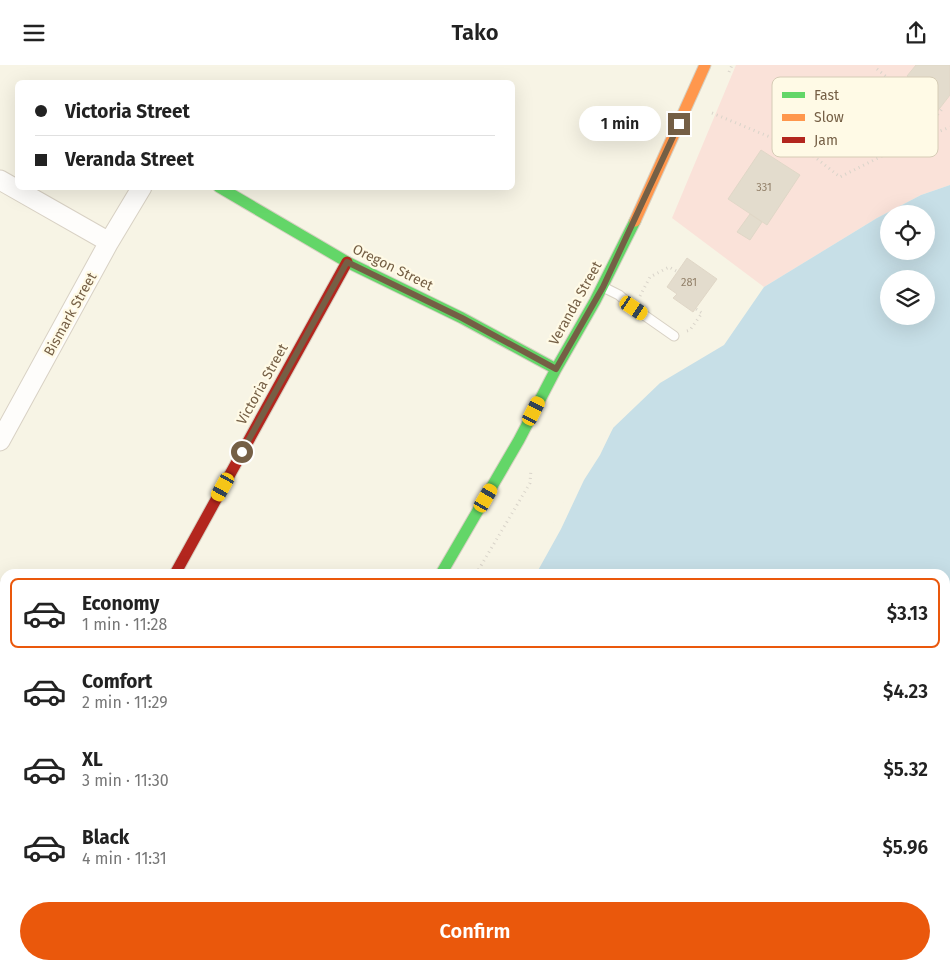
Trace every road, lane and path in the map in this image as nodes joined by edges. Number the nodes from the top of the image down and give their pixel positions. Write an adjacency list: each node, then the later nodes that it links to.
1 (705, 65): 21 (main road, Veranda Street)
2 (877, 69): 3 (path)
3 (887, 77)
4 (943, 108): 6 (path)
5 (712, 113): 9 (path)
6 (938, 114)
7 (950, 127): 8 (path)
8 (938, 132)
9 (772, 138)
10 (814, 157): 11 (path)
11 (880, 157)
12 (0, 181): 13 (street)
13 (15, 189)
14 (16, 190): 17 (street)
15 (140, 190): 17 (street, Bismark Street)
16 (224, 190): 18 (main road, Oregon Street)
17 (109, 242): 25 (street, Bismark Street)
18 (347, 262): 24 (main road, Oregon Street); 26 (main road, Victoria Street)
19 (678, 272): 20 (path)
20 (650, 277)
21 (603, 287): 23 (lane); 24 (main road, Veranda Street)
22 (696, 309): 23 (path)
23 (674, 336)
24 (556, 369): 27 (main road, Veranda Street)
25 (0, 441)
26 (178, 569)
27 (444, 569)

